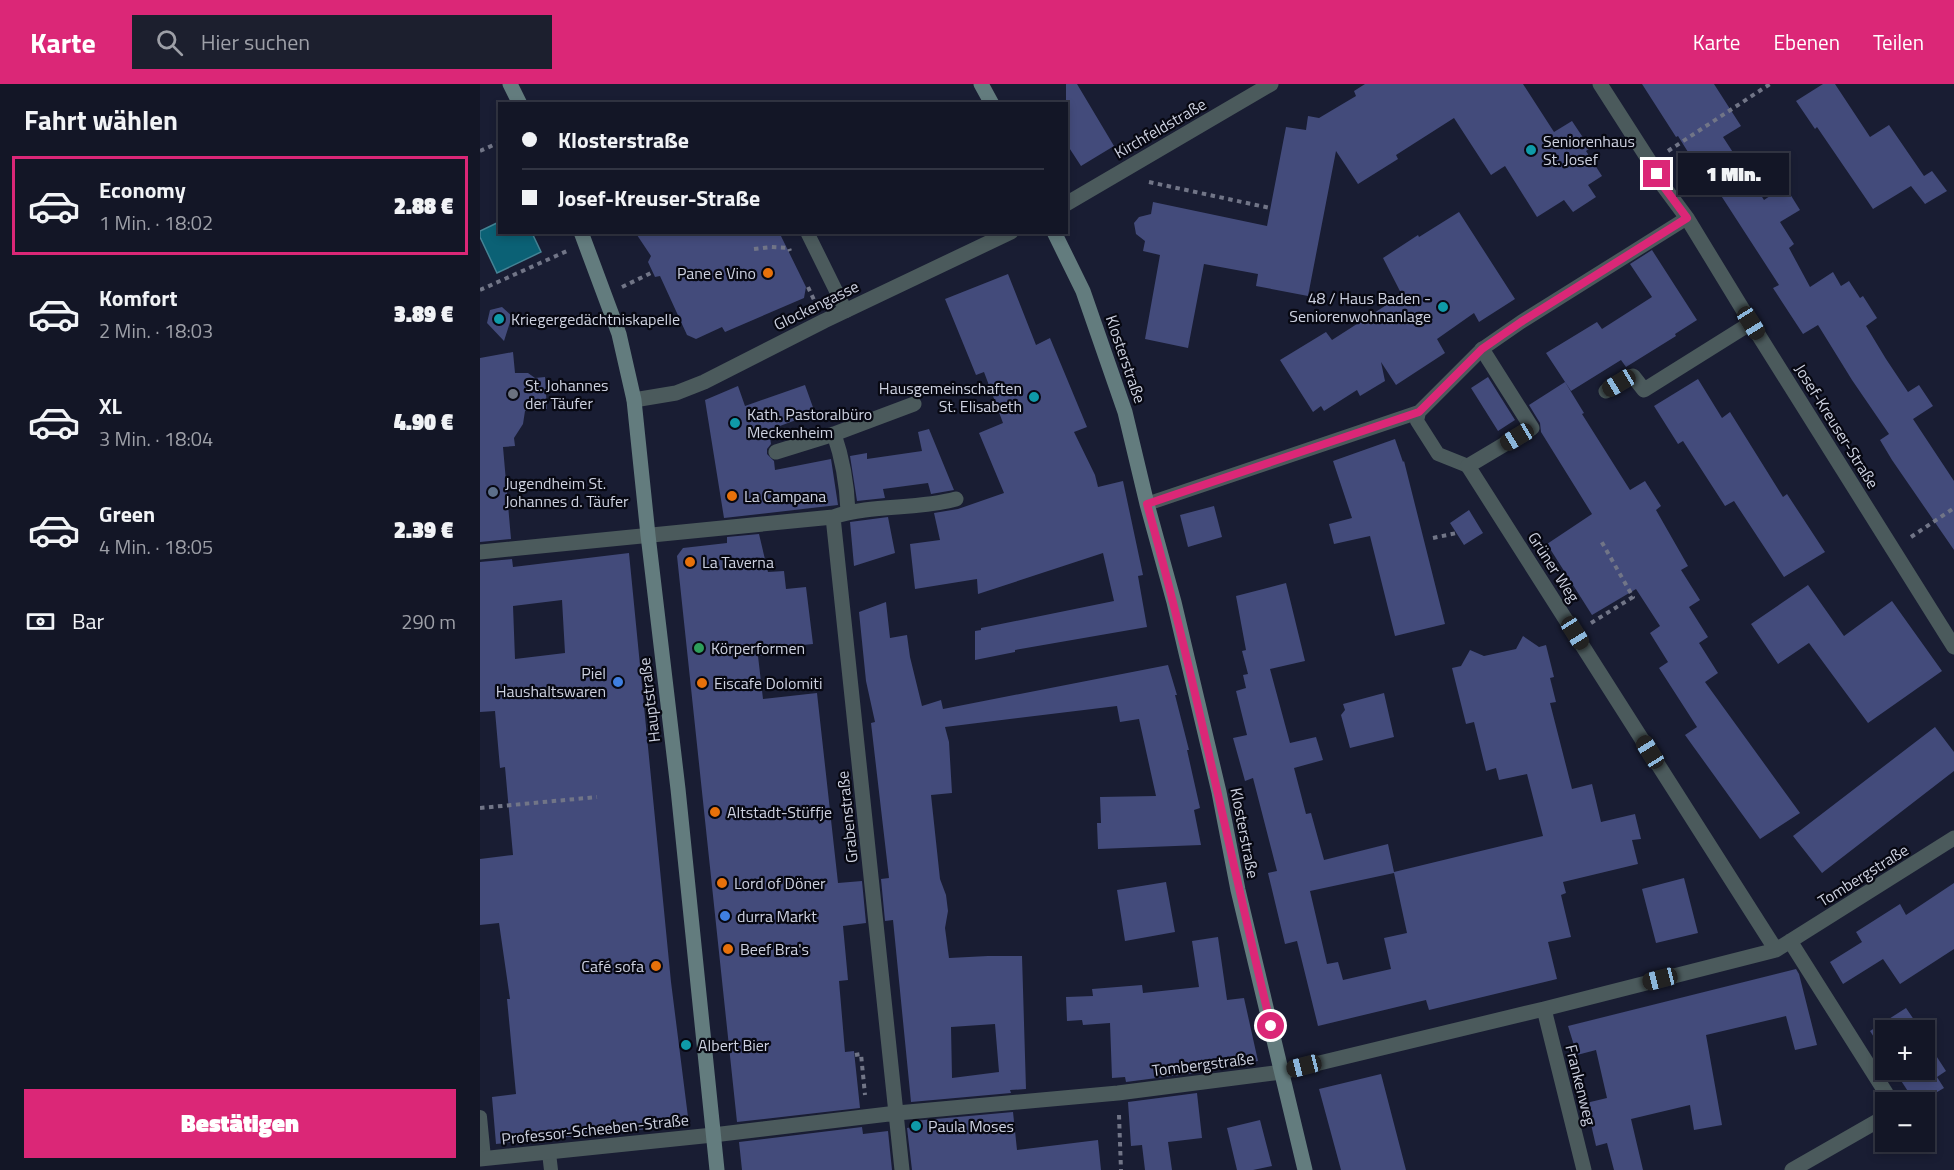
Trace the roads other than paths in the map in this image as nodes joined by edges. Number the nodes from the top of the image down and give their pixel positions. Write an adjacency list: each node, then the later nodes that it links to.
1 (510, 84): 5 (main road)
2 (981, 84): 6 (main road)
3 (1271, 84): 7 (street, Kirchfeldstraße)
4 (1600, 84): 8 (street, Josef-Kreuser-Straße)
5 (519, 102)
6 (991, 102)
7 (1068, 203)
8 (1687, 218): 14 (street, Josef-Kreuser-Straße); 15 (lane)
9 (808, 234): 13 (lane)
10 (1007, 234): 13 (street, Glockengasse)
11 (1055, 234): 24 (main road, Klosterstraße)
12 (584, 238): 17 (main road, Hauptstraße)
13 (846, 310): 17 (street, Glockengasse)
14 (1751, 323): 16 (street); 29 (street, Josef-Kreuser-Straße)
15 (1482, 349): 19 (lane); 22 (street)
16 (1606, 391)
17 (634, 400): 27 (main road, Hauptstraße)
18 (914, 404): 20 (street)
19 (1419, 412): 22 (lane); 24 (lane)
20 (834, 434): 21 (street); 25 (street)
21 (776, 452)
22 (1468, 466): 32 (street, Grüner Weg)
23 (956, 499): 25 (street)
24 (1147, 504): 34 (main road, Klosterstraße)
25 (848, 512): 26 (street)
26 (833, 518): 27 (street); 35 (street, Grabenstraße)
27 (648, 535): 28 (street); 37 (main road, Hauptstraße)
28 (480, 552)
29 (1954, 647)
30 (1954, 838): 31 (street, Tombergstraße)
31 (1791, 941): 32 (street, Tombergstraße); 45 (street)
32 (1776, 950): 33 (street, Tombergstraße)
33 (1544, 1009): 34 (street, Tombergstraße); 44 (street, Frankenweg)
34 (1282, 1072): 35 (street, Tombergstraße); 43 (main road, Klosterstraße)
35 (897, 1113): 37 (street, Tombergstraße); 42 (street, Grabenstraße)
36 (480, 1117): 39 (lane)
37 (713, 1135): 38 (street, Professor-Scheeben-Straße); 41 (main road, Hauptstraße)
38 (549, 1153): 39 (street, Professor-Scheeben-Straße); 40 (lane)
39 (482, 1159)
40 (551, 1170)
41 (717, 1170)
42 (902, 1170)
43 (1305, 1170)
44 (1584, 1170)
45 (1792, 1170)

